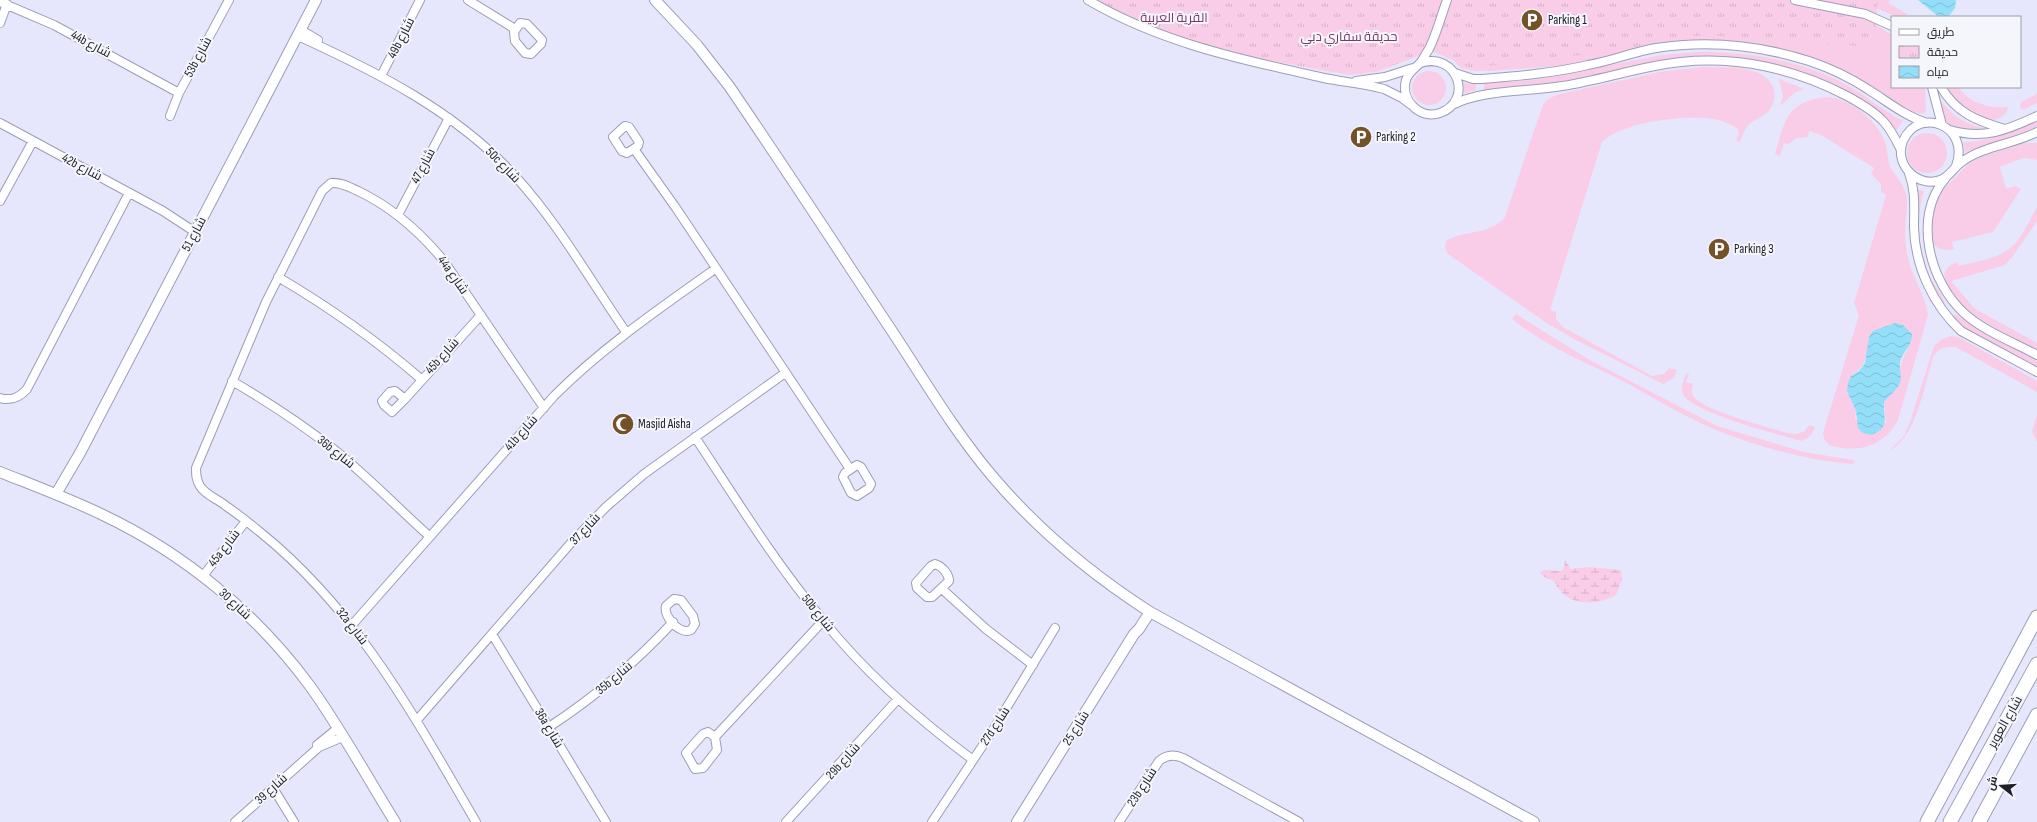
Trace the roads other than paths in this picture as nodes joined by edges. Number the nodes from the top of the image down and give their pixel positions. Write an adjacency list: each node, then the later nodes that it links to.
1 (229, 0): 20 (street, 53b شارع)
2 (316, 0): 13 (street, شارع 51)
3 (420, 0): 16 (street, 49b شارع)
4 (468, 0): 12 (street)
5 (655, 0): 63 (street)
6 (1088, 0): 17 (street)
7 (1447, 0): 14 (street)
8 (1794, 0): 11 (street)
9 (4, 3): 10 (street); 20 (street, 44b شارع)
10 (0, 23)
11 (1891, 26)
12 (515, 29)
13 (299, 33): 16 (street, 50c شارع); 42 (street, شارع 51)
14 (1417, 65): 15 (street); 17 (street); 21 (street)
15 (1455, 73): 22 (street); 27 (street)
16 (381, 76): 25 (street, 50c شارع)
17 (1349, 82): 21 (street)
18 (1932, 88): 28 (street)
19 (1942, 88): 29 (street)
20 (180, 93): 23 (street, 53b شارع)
21 (1410, 104): 22 (street)
22 (1452, 105): 35 (street)
23 (170, 116)
24 (2037, 116): 29 (street)
25 (449, 118): 41 (street, شارع 47); 46 (street, 50c شارع)
26 (0, 123): 33 (street, 42b شارع)
27 (1927, 123): 28 (street); 35 (street)
28 (1946, 127): 29 (street); 36 (street)
29 (2006, 129)
30 (2037, 132): 31 (street)
31 (2028, 137): 32 (street); 36 (street)
32 (2037, 138)
33 (33, 141): 39 (street, 42b شارع); 40 (street)
34 (634, 149): 43 (street)
35 (1901, 150): 37 (street)
36 (1956, 166): 38 (street)
37 (1909, 172): 38 (street); 48 (street)
38 (1946, 178): 47 (street)
39 (130, 193): 42 (street, 42b شارع); 52 (street)
40 (0, 200)
41 (398, 215): 44 (street, 44a شارع); 45 (street, 44a شارع)
42 (197, 229): 58 (street, شارع 51)
43 (715, 269): 46 (street, 41b شارع); 49 (street)
44 (278, 277): 50 (street); 51 (street)
45 (480, 315): 50 (street, 45b شارع); 54 (street, 44a شارع)
46 (626, 332): 54 (street, 41b شارع)
47 (2037, 355)
48 (2037, 372)
49 (785, 373): 55 (street, شارع 37); 56 (street)
50 (421, 379): 53 (street, 45b شارع)
51 (232, 381): 59 (street, 32a شارع); 60 (street, 36b شارع)
52 (0, 398)
53 (405, 399)
54 (544, 408): 60 (street, 41b شارع)
55 (694, 437): 65 (street, 50b شارع); 69 (street, شارع 37)
56 (850, 469)
57 (0, 472): 58 (street, شارع 30)
58 (59, 495): 61 (street, شارع 30)
59 (246, 521): 61 (street, 45a شارع); 67 (street, 32a شارع)
60 (429, 536): 67 (street, 41b شارع)
61 (203, 576): 76 (street, شارع 30)
62 (942, 588): 71 (street)
63 (1148, 610): 89 (street, شارع 25); 92 (street)
64 (2037, 617): 93 (main road)
65 (823, 621): 72 (street, 50b شارع); 78 (street)
66 (673, 622): 75 (street, 35b شارع)
67 (352, 625): 74 (street, 32a شارع)
68 (1054, 628): 71 (street, 27d شارع)
69 (492, 634): 74 (street, شارع 37); 75 (street, 36a شارع)
70 (2037, 664): 94 (main road, شارع العوير)
71 (1033, 665): 80 (street, 27d شارع)
72 (898, 699): 80 (street, 50b شارع); 87 (street, 29b شارع)
73 (2037, 715): 95 (main road, شارع العوير)
74 (417, 720): 85 (street, 32a شارع)
75 (549, 727): 86 (street, 36a شارع)
76 (338, 728): 77 (street, شارع 30); 79 (street, شارع 39)
77 (343, 737): 79 (street, شارع 39); 84 (street, شارع 30)
78 (715, 737): 78 (street)
79 (308, 756): 81 (street, شارع 39)
80 (973, 760): 88 (street, 27d شارع)
81 (273, 788): 82 (street, شارع 39); 83 (street)
82 (235, 822)
83 (294, 822)
84 (395, 822)
85 (476, 822)
86 (606, 822)
87 (786, 822)
88 (932, 822)
89 (1017, 822)
90 (1119, 822): 91 (street, 23b شارع)
91 (1299, 822)
92 (1534, 822)
93 (1927, 822)
94 (1950, 822)
95 (1979, 822)

